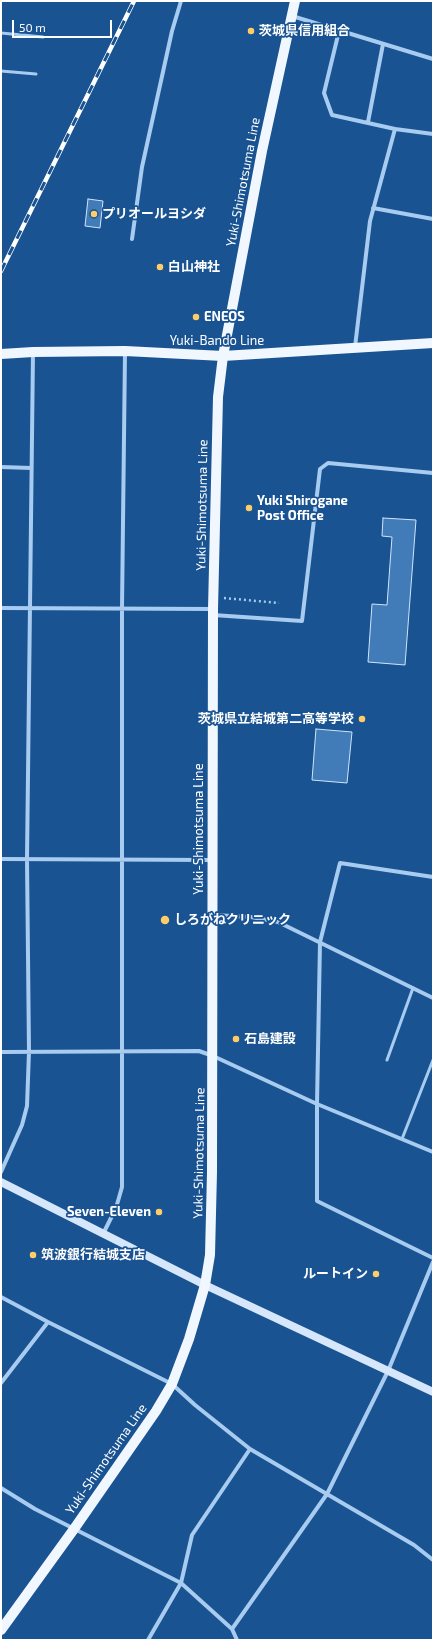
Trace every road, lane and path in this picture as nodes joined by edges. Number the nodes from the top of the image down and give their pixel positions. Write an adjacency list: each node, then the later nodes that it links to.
1 (181, 1): 16 (street)
2 (295, 1): 3 (main road, Yuki-Shimotsuma Line)
3 (292, 16): 4 (street); 22 (main road, Yuki-Shimotsuma Line)
4 (339, 30): 7 (street); 11 (street)
5 (1, 33): 6 (lane)
6 (43, 37)
7 (383, 44): 8 (street); 11 (street)
8 (433, 59)
9 (1, 71): 10 (lane)
10 (36, 74)
11 (368, 122): 12 (street)
12 (395, 129): 13 (street); 14 (street)
13 (433, 134)
14 (373, 208): 15 (street); 18 (street)
15 (433, 219)
16 (132, 239)
17 (433, 343): 18 (main road, Yuki-Bando Line)
18 (355, 347): 22 (main road, Yuki-Bando Line)
19 (125, 351): 20 (main road, Yuki-Bando Line); 22 (main road, Yuki-Bando Line); 30 (street)
20 (33, 352): 21 (main road, Yuki-Bando Line); 24 (street)
21 (1, 354)
22 (223, 356): 31 (main road, Yuki-Shimotsuma Line)
23 (1, 467): 24 (street)
24 (31, 468): 29 (street)
25 (433, 473): 31 (street)
26 (228, 598): 27 (path)
27 (279, 603)
28 (1, 608): 29 (street)
29 (30, 608): 30 (street); 33 (street)
30 (122, 608): 31 (street); 34 (street)
31 (213, 612): 35 (main road, Yuki-Shimotsuma Line)
32 (1, 859): 33 (street)
33 (27, 859): 34 (street); 43 (street)
34 (122, 860): 35 (street); 41 (street)
35 (212, 860): 37 (main road, Yuki-Shimotsuma Line)
36 (433, 877): 38 (street)
37 (212, 915): 38 (street); 44 (main road, Yuki-Shimotsuma Line)
38 (320, 942): 39 (street); 47 (street)
39 (413, 988): 40 (street); 45 (lane)
40 (433, 998)
41 (122, 1051): 43 (street); 44 (street); 52 (street)
42 (1, 1052): 43 (street)
43 (29, 1052): 50 (street)
44 (213, 1056): 47 (street); 55 (main road, Yuki-Shimotsuma Line)
45 (387, 1060)
46 (433, 1060): 48 (lane)
47 (317, 1104): 48 (street); 53 (street)
48 (402, 1139): 49 (street)
49 (433, 1152)
50 (1, 1172)
51 (1, 1182): 52 (street)
52 (102, 1234): 55 (street)
53 (433, 1258)
54 (433, 1262): 58 (street)
55 (205, 1285): 58 (street); 60 (main road, Yuki-Shimotsuma Line)
56 (1, 1297): 57 (street)
57 (48, 1322): 59 (street); 60 (street)
58 (388, 1371): 61 (street); 64 (street)
59 (1, 1383)
60 (172, 1384): 62 (street); 65 (main road, Yuki-Shimotsuma Line)
61 (433, 1392)
62 (250, 1449): 64 (street); 67 (street)
63 (1, 1488): 65 (street)
64 (327, 1494): 66 (street); 69 (street)
65 (74, 1529): 67 (street); 68 (main road, Yuki-Shimotsuma Line)
66 (433, 1560)
67 (181, 1583): 69 (street); 70 (street)
68 (2, 1627)
69 (232, 1629): 71 (street)
70 (148, 1640)
71 (237, 1640)

